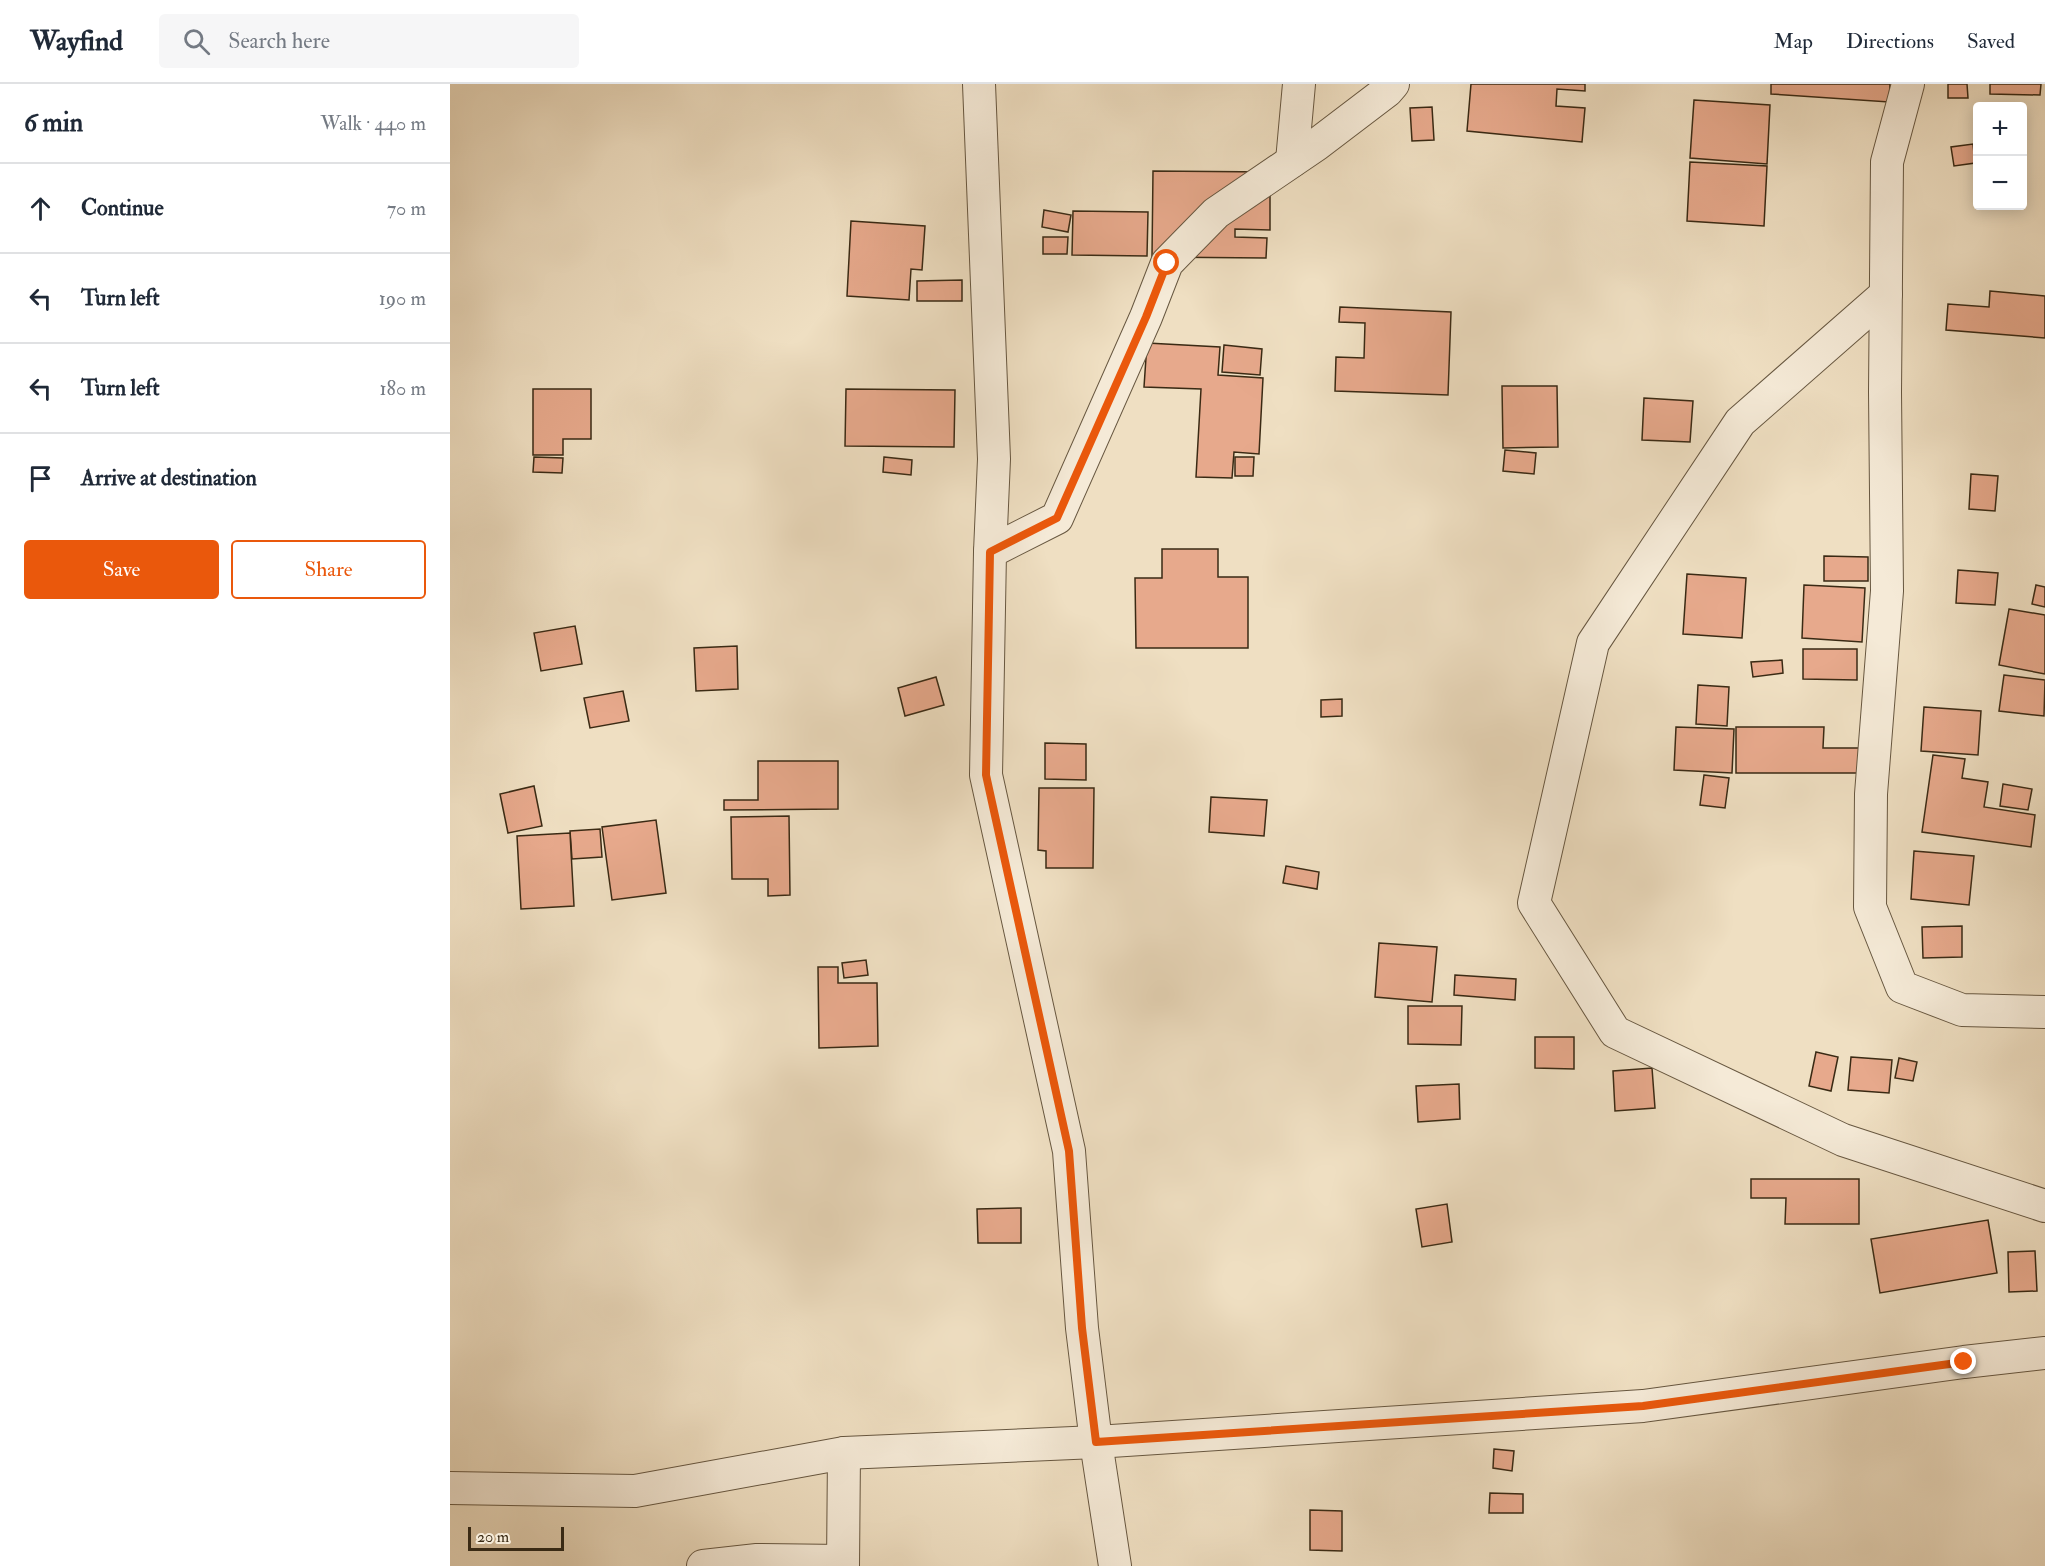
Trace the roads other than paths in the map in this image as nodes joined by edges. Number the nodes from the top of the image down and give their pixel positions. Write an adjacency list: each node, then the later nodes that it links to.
1 (979, 84): 7 (street)
2 (1299, 84): 5 (street)
3 (1393, 84): 5 (street)
4 (1908, 84): 6 (street)
5 (1292, 161): 7 (street)
6 (1886, 294): 8 (street); 9 (street)
7 (990, 552): 11 (street)
8 (2045, 1012)
9 (2045, 1206)
10 (2045, 1353): 11 (street)
11 (1096, 1442): 12 (street); 16 (street)
12 (844, 1453): 13 (street); 14 (street)
13 (450, 1488)
14 (843, 1563): 15 (street)
15 (703, 1566)
16 (1115, 1566)

